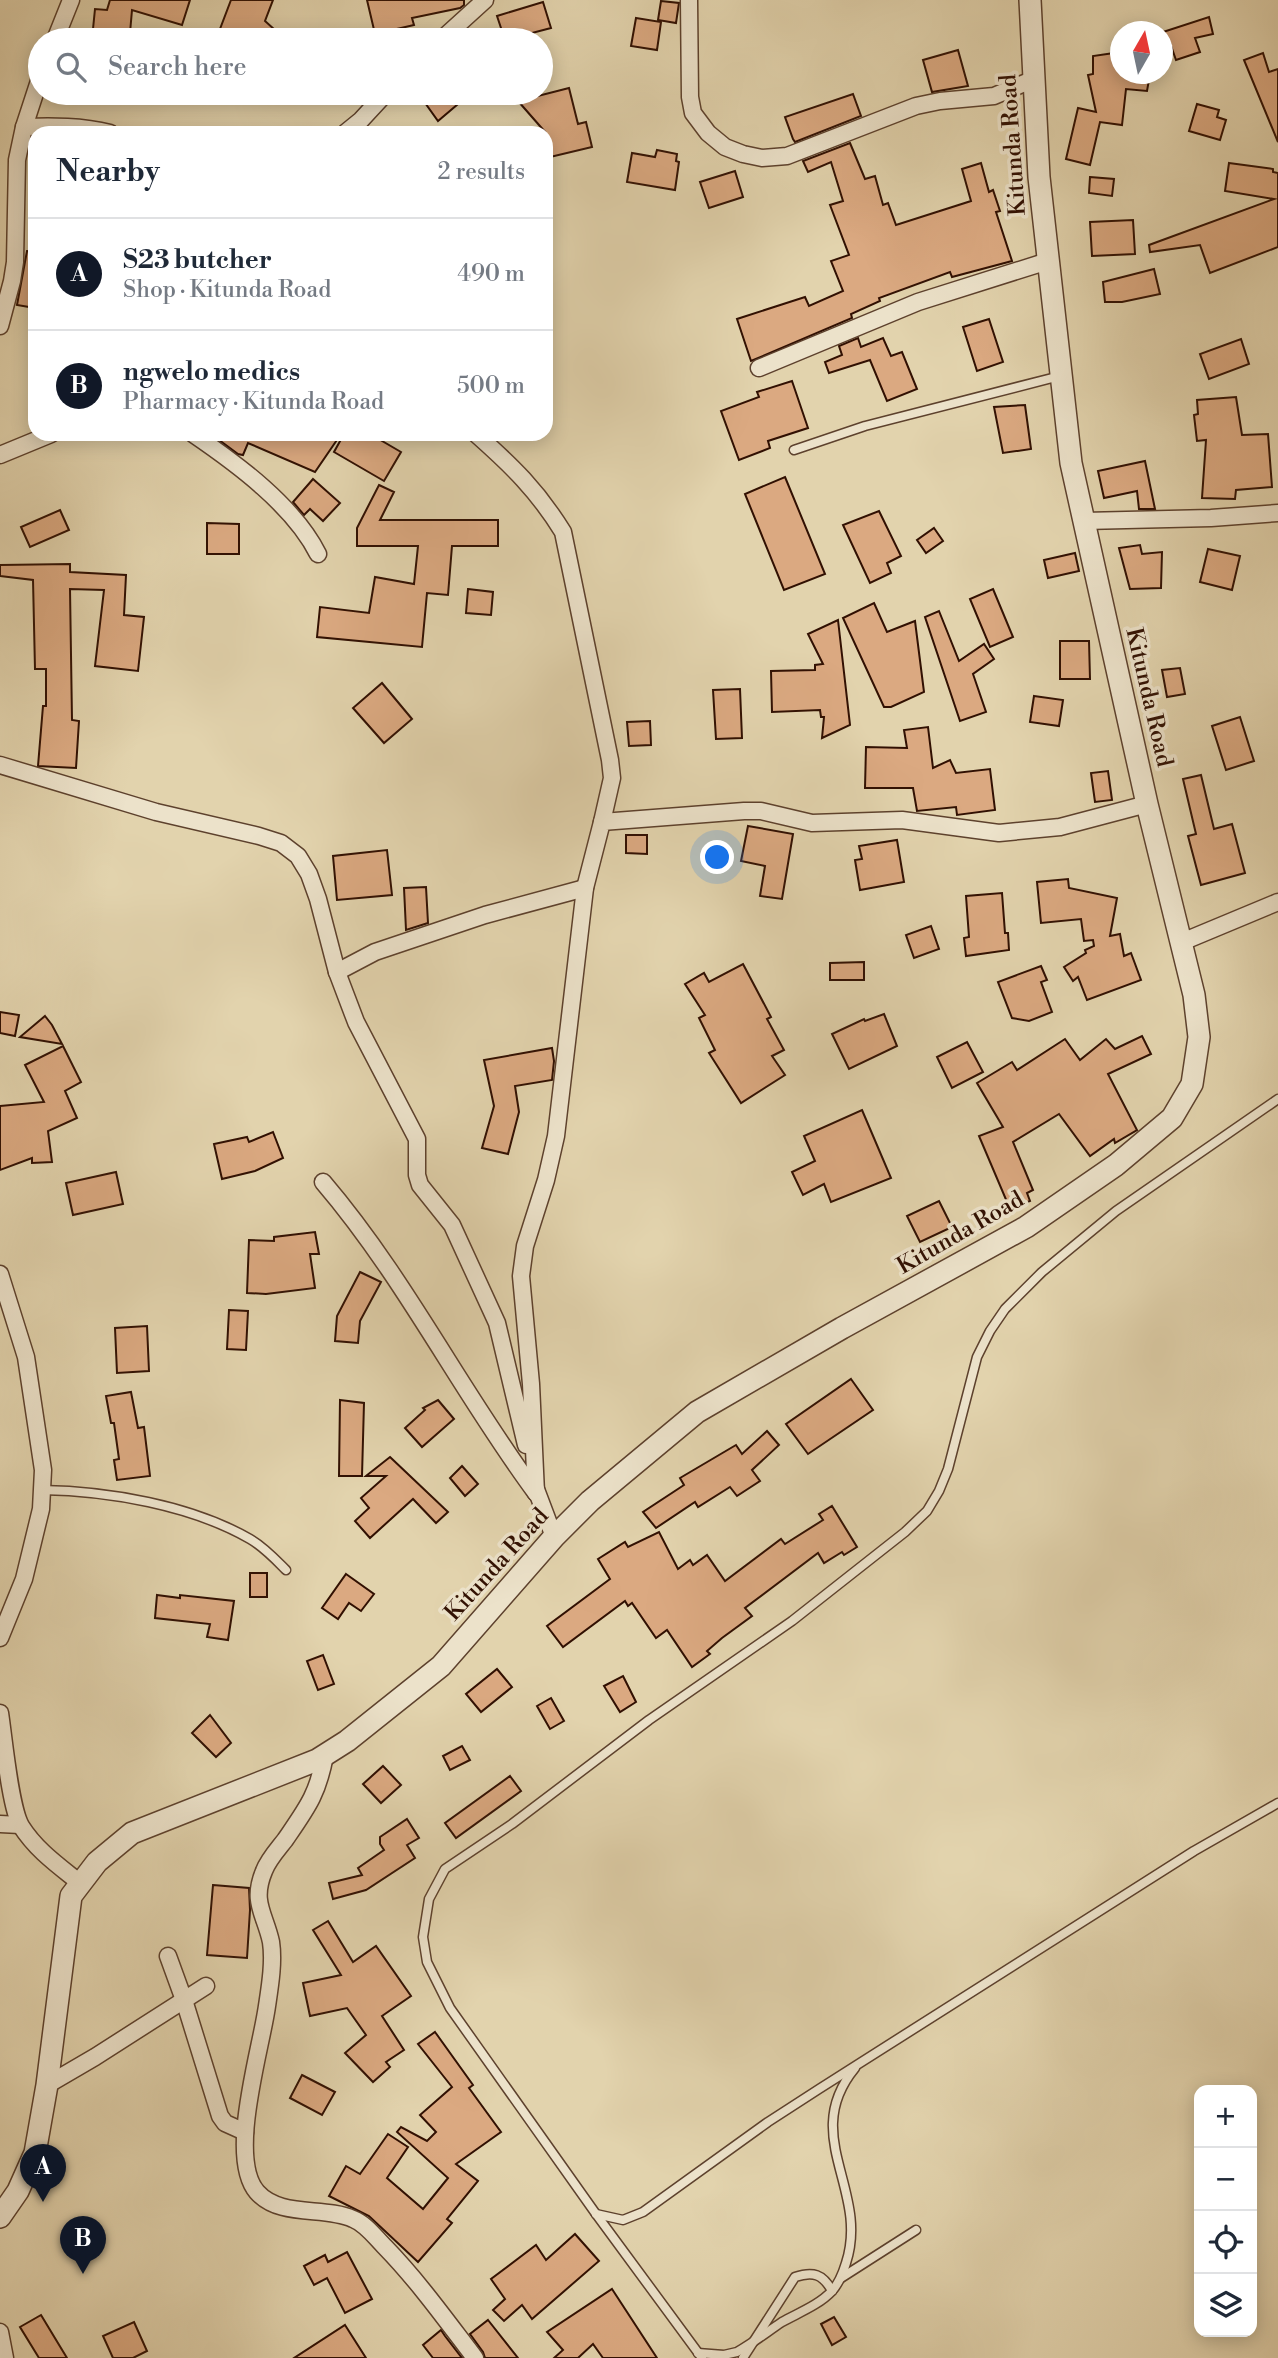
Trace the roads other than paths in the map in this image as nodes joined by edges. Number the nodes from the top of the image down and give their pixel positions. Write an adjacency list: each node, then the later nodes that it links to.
1 (71, 0): 5 (street)
2 (485, 0): 6 (street)
3 (689, 0): 7 (street)
4 (1030, 0): 7 (street, Kitunda Road)
5 (60, 28)
6 (454, 28)
7 (1034, 79): 13 (street, Kitunda Road)
8 (31, 105): 11 (street)
9 (378, 105): 10 (street)
10 (361, 126)
11 (24, 127): 12 (street); 14 (street)
12 (28, 127)
13 (1048, 261): 16 (street); 17 (street, Kitunda Road)
14 (7, 263): 15 (street)
15 (0, 326)
16 (759, 368)
17 (1060, 376): 21 (lane); 24 (street, Kitunda Road)
18 (34, 441): 22 (street)
19 (202, 441): 25 (street)
20 (484, 441): 28 (street)
21 (794, 450)
22 (0, 455)
23 (1278, 513): 24 (street)
24 (1084, 521): 27 (street, Kitunda Road)
25 (318, 554)
26 (0, 765): 32 (street)
27 (1147, 804): 28 (street); 31 (street, Kitunda Road)
28 (602, 822): 29 (street)
29 (585, 888): 32 (street); 37 (street)
30 (1278, 902): 31 (street)
31 (1182, 942): 38 (street, Kitunda Road)
32 (337, 972): 37 (street)
33 (1278, 1099): 53 (lane)
34 (323, 1182): 37 (street)
35 (0, 1274): 36 (street)
36 (42, 1490): 39 (lane); 40 (street)
37 (536, 1493): 38 (street)
38 (554, 1537): 42 (street, Kitunda Road)
39 (286, 1570)
40 (0, 1638)
41 (0, 1713): 45 (street)
42 (325, 1755): 46 (street, Kitunda Road); 52 (street)
43 (1278, 1803): 50 (lane)
44 (0, 1824): 45 (street)
45 (20, 1825): 46 (street)
46 (80, 1883): 51 (street, Kitunda Road)
47 (168, 1956): 49 (street)
48 (206, 1986): 49 (street)
49 (184, 2000): 51 (street); 52 (street)
50 (860, 2063): 53 (lane); 56 (lane)
51 (47, 2084): 54 (street, Kitunda Road)
52 (245, 2132): 62 (street)
53 (596, 2214): 60 (lane)
54 (0, 2217)
55 (916, 2230): 56 (lane)
56 (841, 2278): 57 (lane)
57 (832, 2291): 59 (lane); 59 (lane)
58 (0, 2332): 61 (street)
59 (751, 2344): 60 (lane); 63 (lane)
60 (700, 2355)
61 (5, 2358)
62 (475, 2358)
63 (743, 2358)

